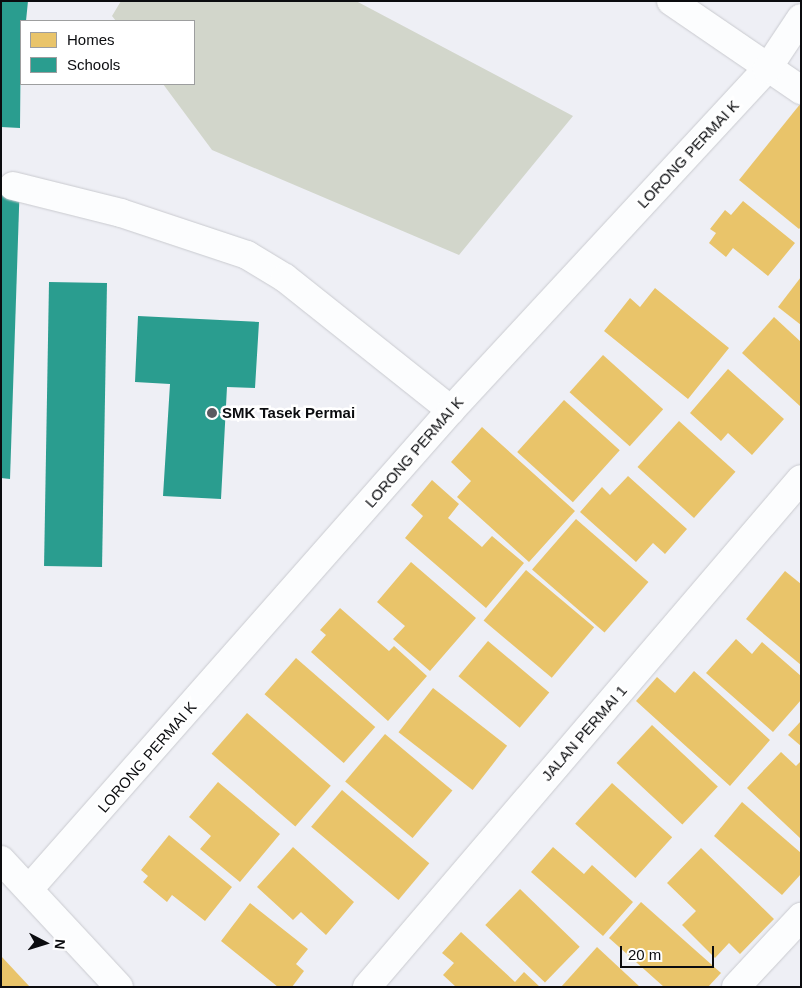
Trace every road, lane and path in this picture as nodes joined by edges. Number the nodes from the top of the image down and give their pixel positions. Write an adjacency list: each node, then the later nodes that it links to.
1 (671, 1): 3 (street)
2 (801, 18): 3 (street, LORONG PERMAI K)
3 (767, 69): 4 (street); 6 (street, LORONG PERMAI K)
4 (801, 90)
5 (13, 186): 6 (street)
6 (451, 410): 9 (street, LORONG PERMAI K)
7 (801, 479): 12 (street, JALAN PERMAI 1)
8 (1, 860): 9 (street)
9 (29, 889): 11 (street)
10 (801, 918): 13 (street)
11 (119, 987)
12 (367, 987)
13 (736, 987)

